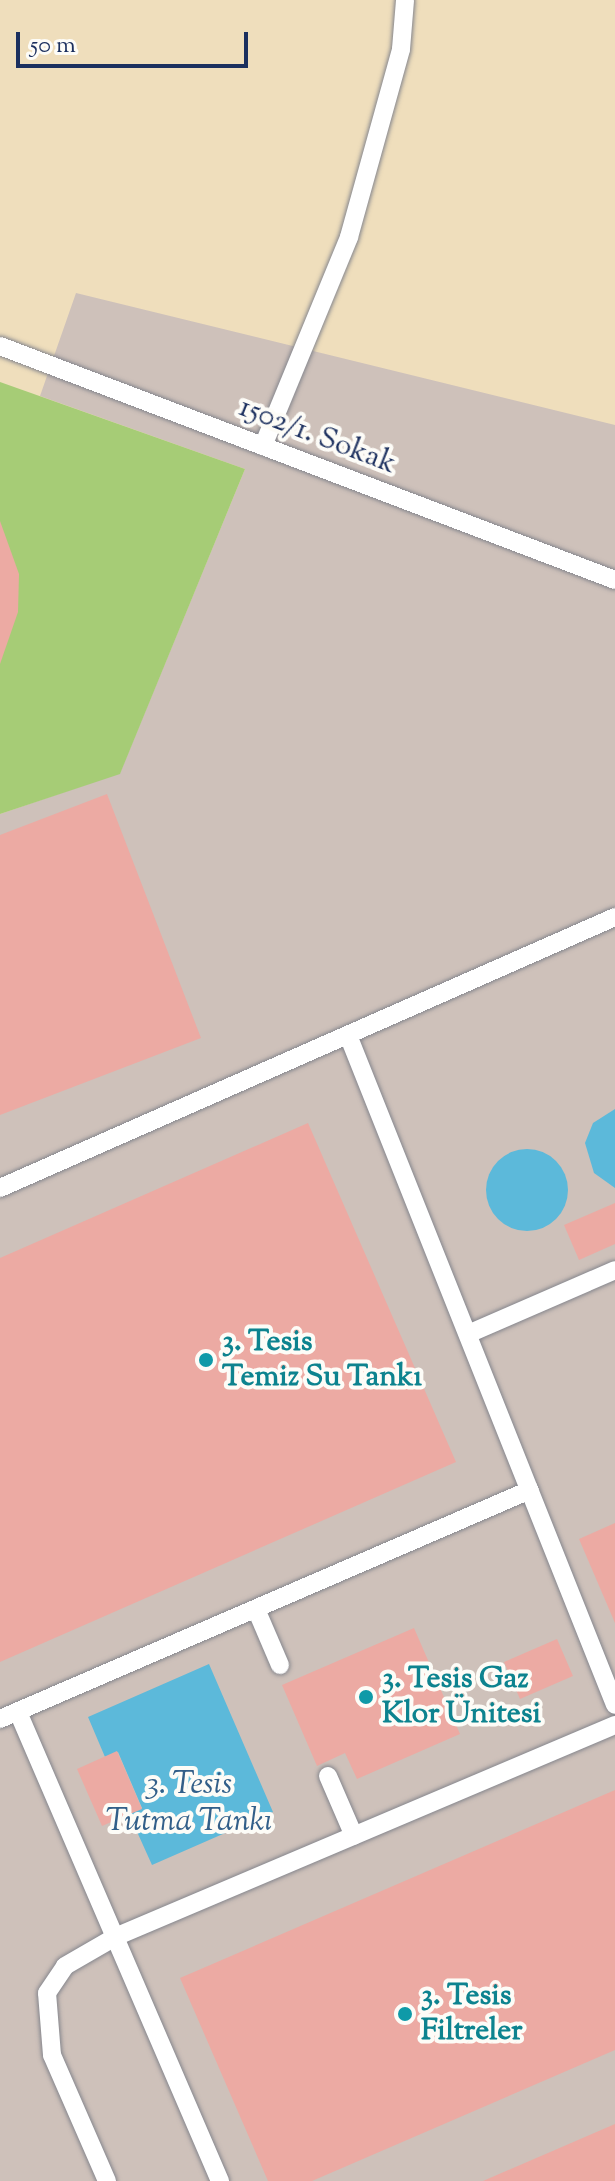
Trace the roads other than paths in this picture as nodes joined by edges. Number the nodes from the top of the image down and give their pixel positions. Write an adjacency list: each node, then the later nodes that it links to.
1 (405, 0): 3 (lane)
2 (0, 346): 3 (lane, 1502/1. Sokak)
3 (263, 446): 4 (lane, 1502/1. Sokak)
4 (615, 580)
5 (615, 917): 6 (lane)
6 (348, 1035): 7 (lane); 9 (lane)
7 (0, 1188)
8 (615, 1270): 9 (lane)
9 (468, 1334): 10 (lane)
10 (530, 1490): 11 (lane); 13 (lane)
11 (256, 1609): 12 (lane); 14 (lane)
12 (280, 1665)
13 (615, 1705)
14 (9, 1716): 18 (lane)
15 (615, 1725): 17 (lane)
16 (328, 1776): 17 (lane)
17 (354, 1836): 18 (lane)
18 (115, 1937): 19 (lane); 20 (lane)
19 (107, 2181)
20 (220, 2181)

